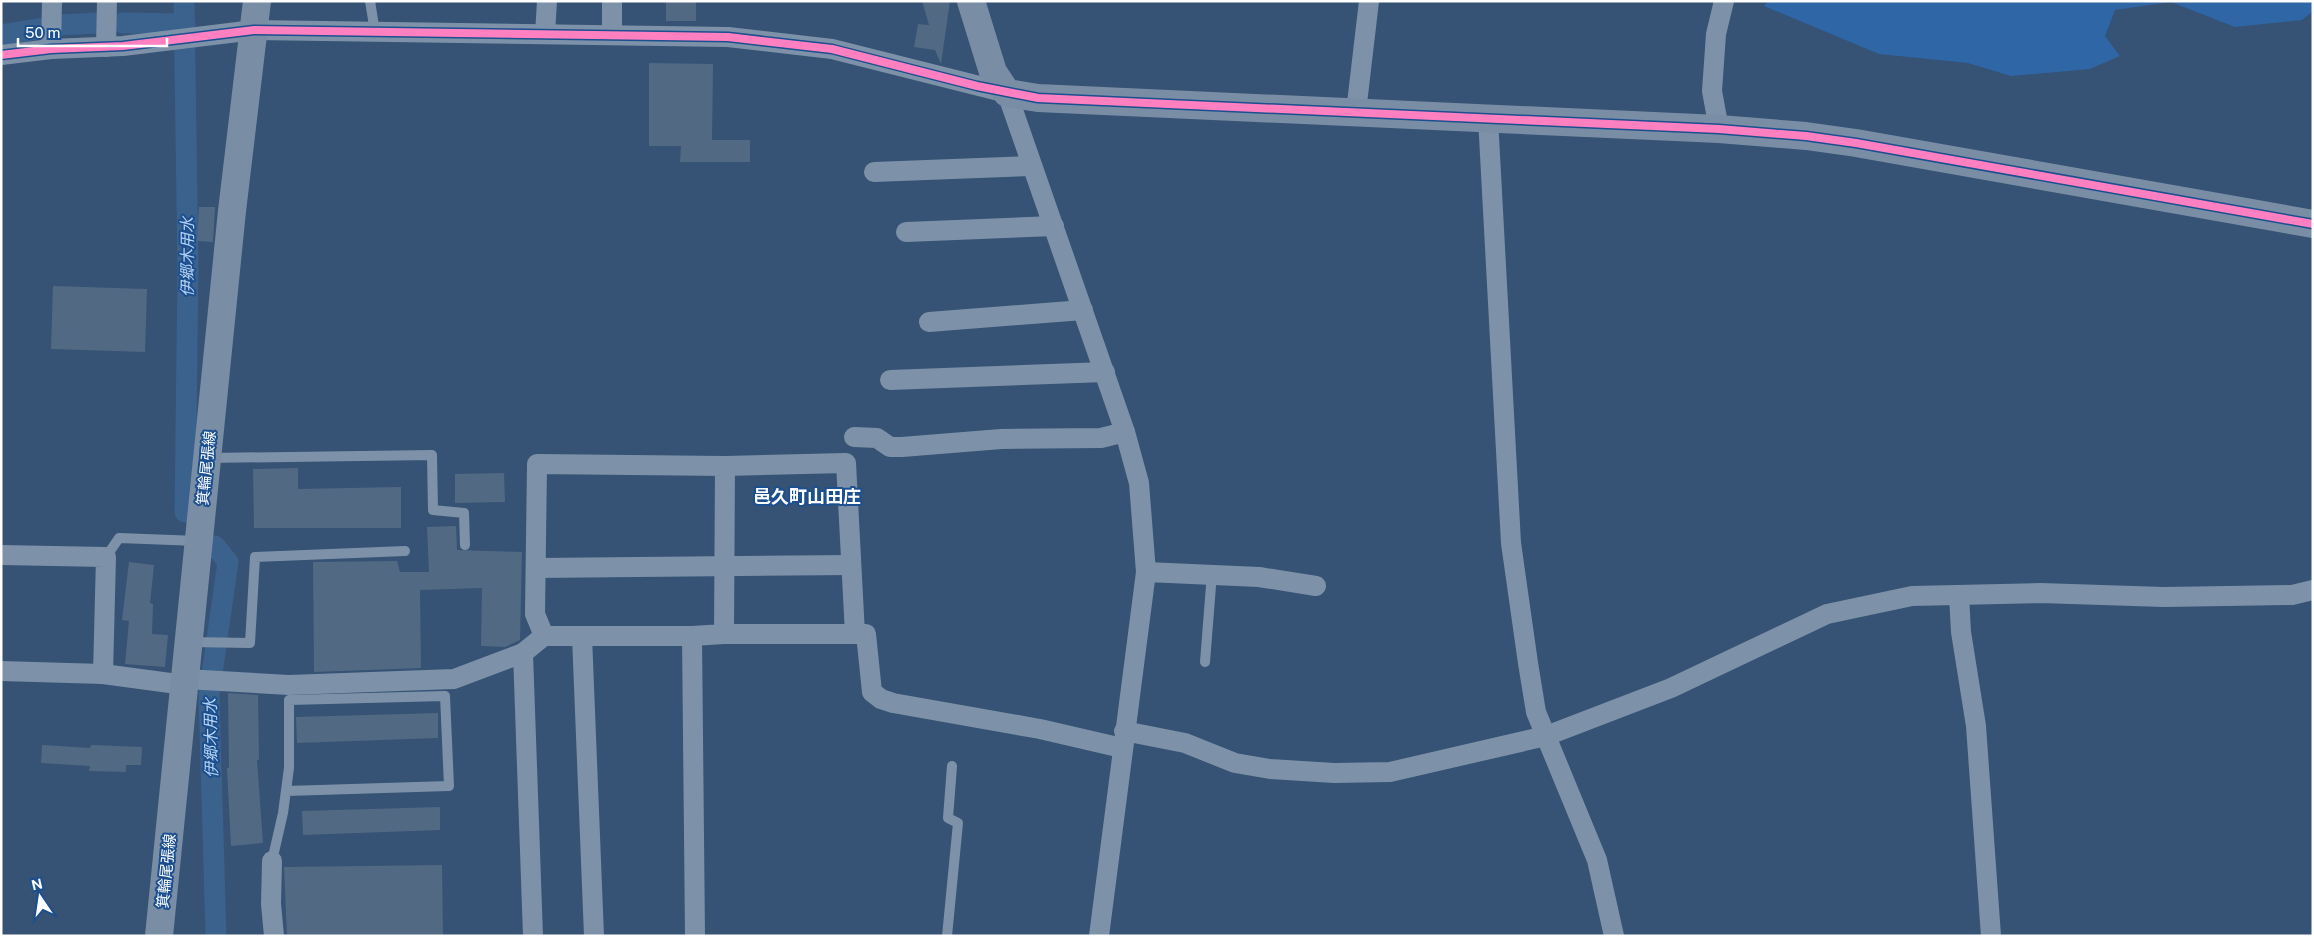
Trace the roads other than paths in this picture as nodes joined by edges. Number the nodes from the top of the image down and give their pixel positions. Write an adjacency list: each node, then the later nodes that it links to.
1 (52, 1): 15 (street)
2 (107, 1): 14 (street)
3 (257, 1): 10 (street, 箕輪尾張線)
4 (370, 1): 11 (lane)
5 (547, 1): 12 (street)
6 (612, 1): 13 (street)
7 (971, 1): 17 (street)
8 (1369, 1): 18 (street)
9 (1724, 1): 20 (street)
10 (254, 30): 11 (street); 14 (street); 32 (street, 箕輪尾張線)
11 (375, 32): 12 (street)
12 (545, 34): 13 (street)
13 (612, 35): 17 (street)
14 (106, 47): 15 (street)
15 (51, 49): 16 (street)
16 (1, 55)
17 (1007, 93): 18 (street); 21 (street)
18 (1356, 112): 19 (street)
19 (1488, 118): 20 (street); 58 (street)
20 (1719, 129): 23 (street)
21 (1032, 166): 22 (street); 24 (street)
22 (874, 172)
23 (2313, 224)
24 (1054, 226): 25 (street); 26 (street)
25 (906, 232)
26 (1083, 310): 27 (street); 28 (street)
27 (929, 322)
28 (1105, 372): 29 (street); 30 (street)
29 (890, 380)
30 (1125, 432): 31 (street); 42 (street)
31 (854, 437)
32 (207, 458): 34 (street, 箕輪尾張線); 35 (lane)
33 (725, 466): 39 (street); 40 (street); 41 (street)
34 (199, 541): 38 (lane); 52 (street, 箕輪尾張線)
35 (465, 546)
36 (405, 551): 52 (lane)
37 (1, 554): 38 (street)
38 (106, 556): 56 (street)
39 (851, 565): 40 (street); 48 (street)
40 (724, 566): 41 (street); 47 (street)
41 (536, 568): 49 (street)
42 (1146, 572): 43 (street); 59 (street)
43 (1212, 573): 44 (street); 54 (lane)
44 (1316, 586)
45 (2313, 590): 46 (street)
46 (1959, 595): 58 (street); 71 (street)
47 (724, 634): 48 (street); 51 (street)
48 (855, 634): 59 (street)
49 (544, 636): 50 (street); 53 (street)
50 (582, 636): 51 (street); 66 (street)
51 (692, 636): 67 (street)
52 (198, 642): 57 (street, 箕輪尾張線)
53 (523, 653): 57 (street); 65 (street)
54 (1205, 662)
55 (1, 671): 56 (street)
56 (102, 674): 57 (street)
57 (185, 682): 63 (street, 箕輪尾張線)
58 (1546, 736): 59 (street); 70 (street)
59 (1123, 740): 69 (street)
60 (952, 766): 68 (lane)
61 (286, 791): 61 (lane); 62 (lane)
62 (272, 861): 64 (street)
63 (159, 936)
64 (274, 936)
65 (533, 936)
66 (594, 936)
67 (695, 936)
68 (947, 936)
69 (1099, 936)
70 (1614, 936)
71 (1991, 936)

